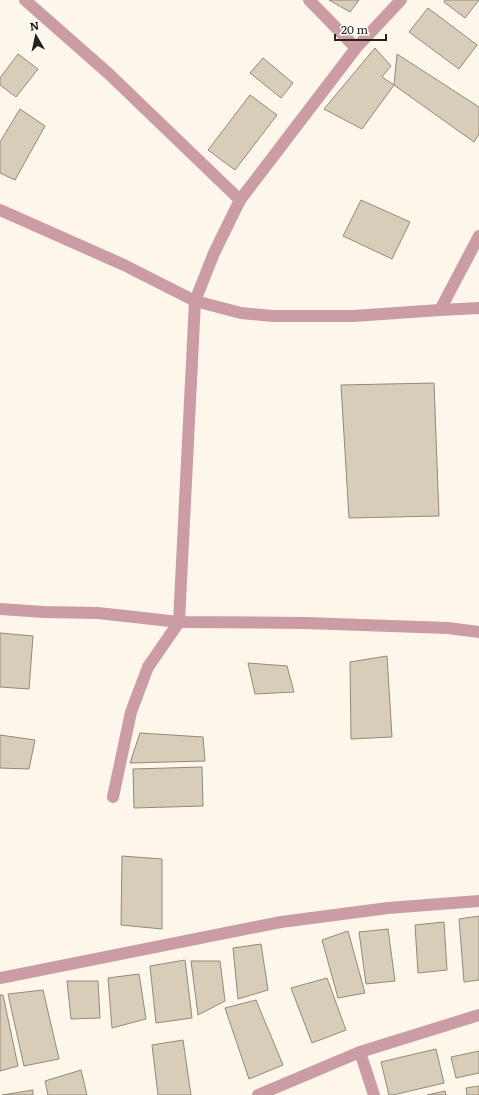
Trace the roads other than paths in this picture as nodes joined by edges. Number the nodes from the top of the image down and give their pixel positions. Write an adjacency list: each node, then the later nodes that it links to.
1 (25, 0): 5 (street)
2 (309, 0): 4 (street)
3 (401, 0): 4 (street)
4 (356, 48): 5 (street)
5 (240, 200): 8 (street)
6 (0, 210): 8 (street)
7 (479, 236): 10 (street)
8 (195, 301): 10 (street); 12 (street)
9 (479, 308): 10 (street)
10 (440, 310)
11 (0, 609): 12 (street)
12 (179, 622): 13 (street); 14 (street)
13 (479, 632)
14 (113, 797)
15 (479, 901): 16 (street)
16 (0, 978)
17 (479, 1015): 18 (street)
18 (360, 1052): 19 (street); 20 (street)
19 (258, 1095)
20 (374, 1095)

